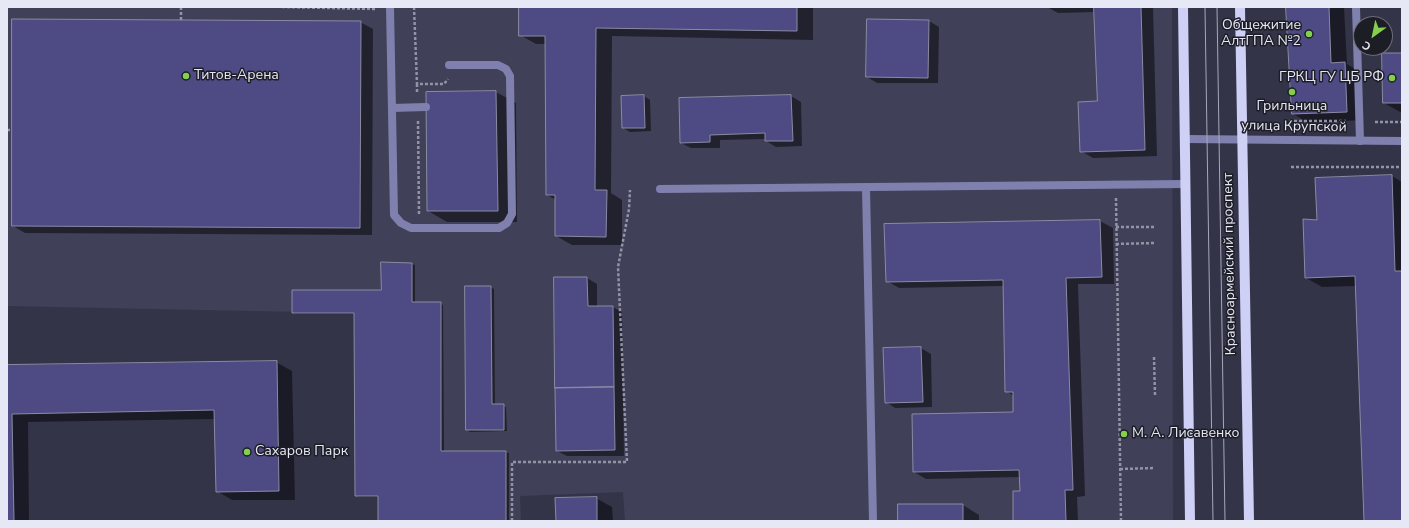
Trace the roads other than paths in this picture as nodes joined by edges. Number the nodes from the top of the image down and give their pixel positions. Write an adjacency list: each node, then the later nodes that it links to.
1 (1183, 7): 8 (main road)
2 (1240, 7): 9 (main road, Красноармейский проспект)
3 (1356, 7): 10 (street)
4 (390, 8): 7 (street)
5 (448, 65): 7 (street)
6 (422, 107): 7 (street)
7 (392, 108)
8 (1185, 139): 9 (street, улица Крупской); 12 (main road)
9 (1242, 140): 10 (street, улица Крупской); 17 (main road, Красноармейский проспект)
10 (1360, 141): 11 (street, улица Крупской)
11 (1402, 141)
12 (1185, 184): 13 (street); 16 (main road)
13 (866, 188): 14 (street); 15 (street)
14 (660, 189)
15 (872, 521)
16 (1190, 521)
17 (1249, 521)

